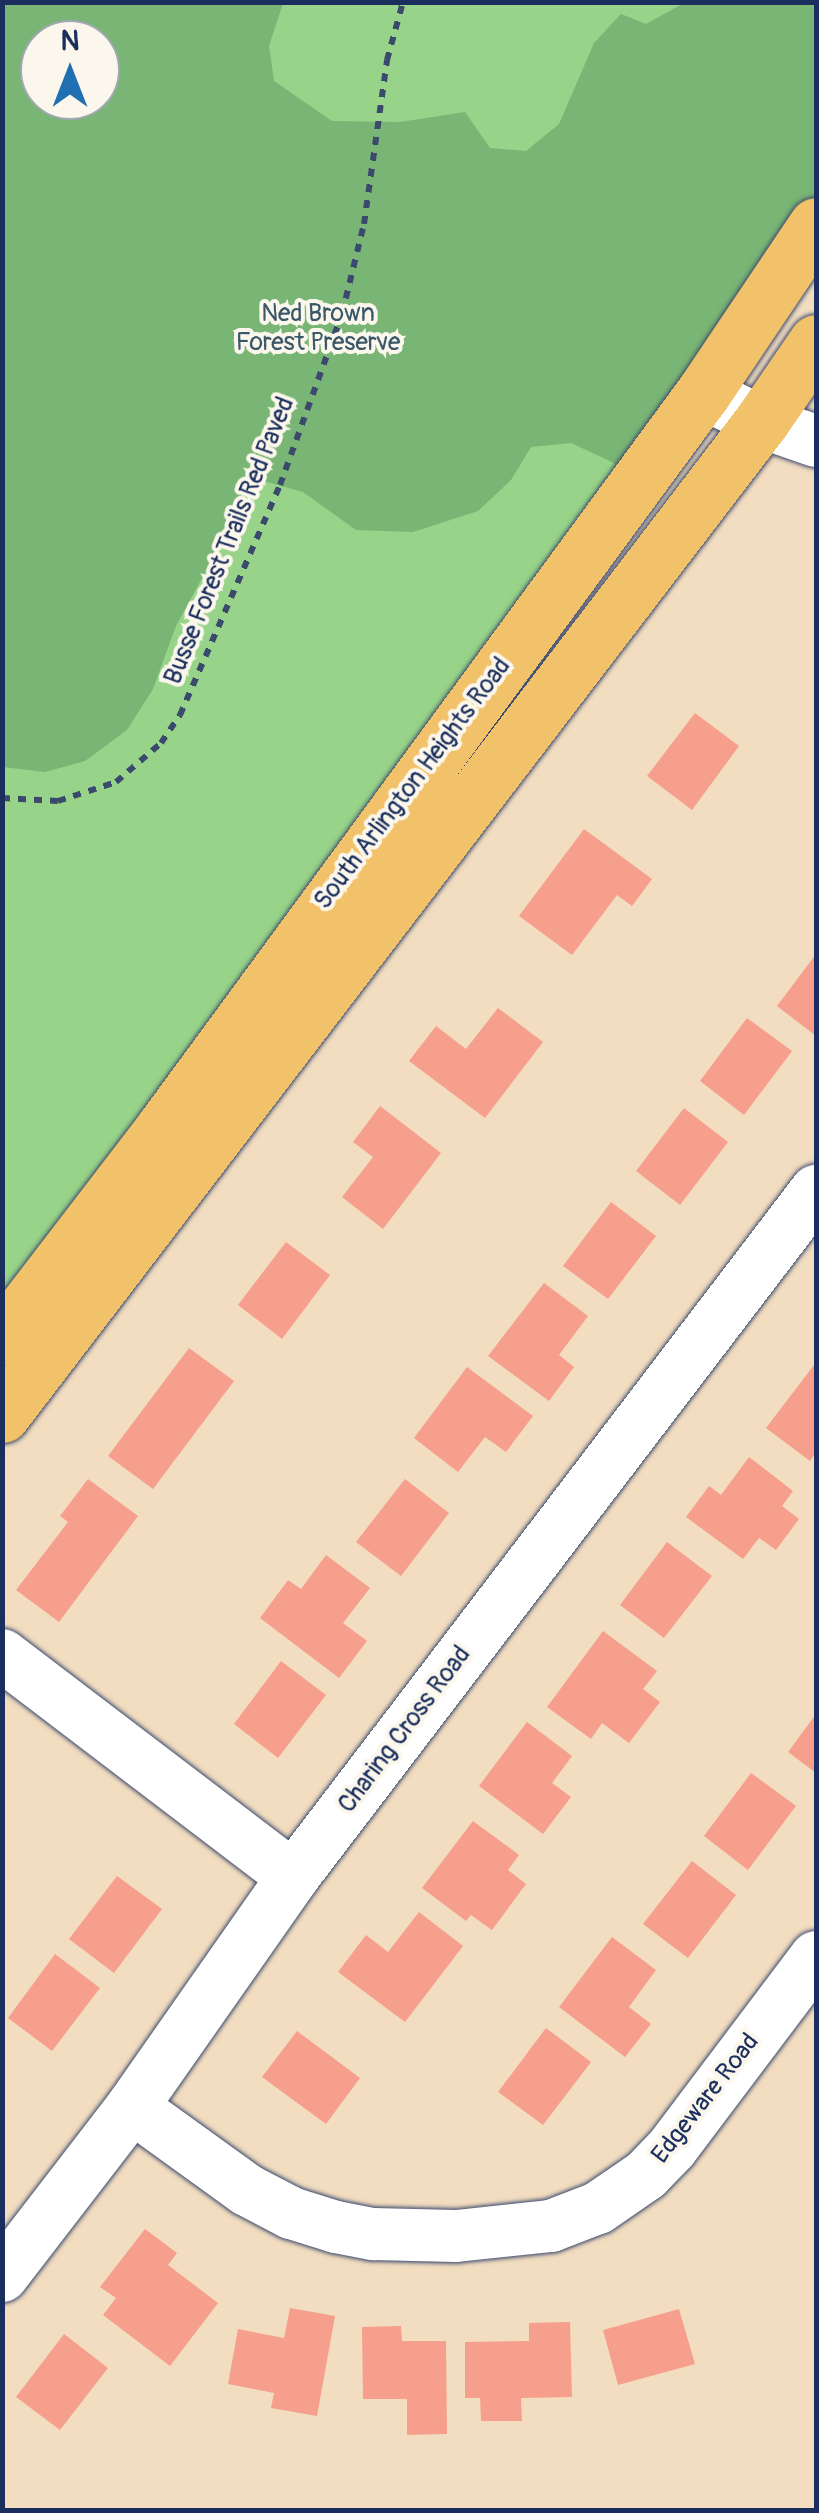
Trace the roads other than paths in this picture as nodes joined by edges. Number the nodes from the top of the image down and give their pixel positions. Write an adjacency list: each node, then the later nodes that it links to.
1 (816, 224): 2 (main road, South Arlington Heights Road)
2 (746, 330): 3 (street); 4 (main road, South Arlington Heights Road)
3 (811, 361): 5 (main road)
4 (703, 393): 5 (street); 8 (main road, South Arlington Heights Road)
5 (761, 422): 6 (street); 9 (main road)
6 (816, 441)
7 (816, 1191): 11 (street, Charing Cross Road)
8 (2, 1338)
9 (2, 1415)
10 (2, 1655): 11 (street)
11 (292, 1877): 13 (street, Charing Cross Road)
12 (816, 1957): 13 (street, Edgeware Road)
13 (132, 2107): 14 (street, Charing Cross Road)
14 (2, 2276)

